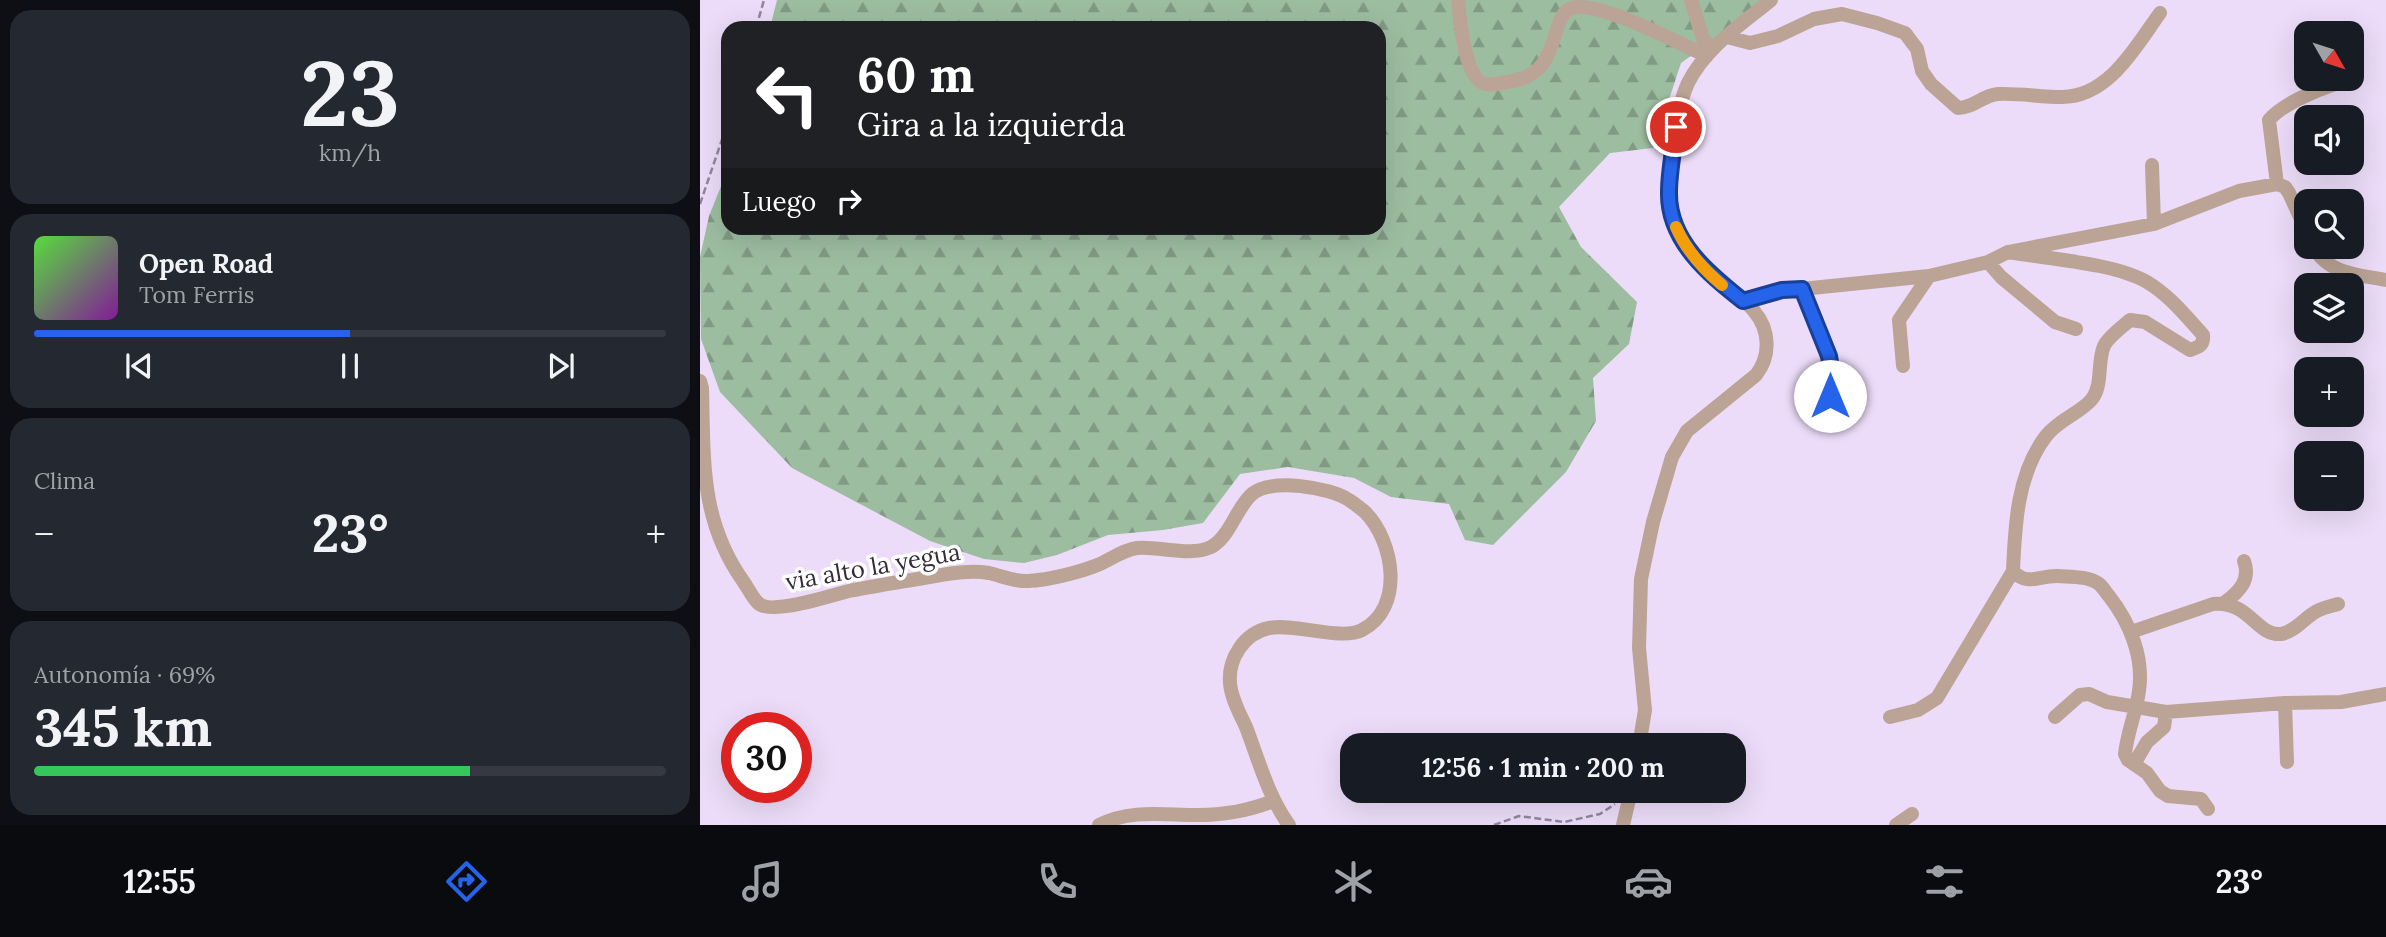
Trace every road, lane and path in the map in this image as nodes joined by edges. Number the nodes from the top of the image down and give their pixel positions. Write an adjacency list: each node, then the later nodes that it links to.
1 (764, 0): 6 (path)
2 (1458, 0): 8 (street)
3 (1691, 0): 8 (street)
4 (1771, 0): 7 (street)
5 (2161, 13): 7 (street)
6 (758, 21)
7 (1727, 37): 8 (street)
8 (1710, 52): 22 (street)
9 (2318, 91): 12 (street)
10 (721, 142): 13 (path)
11 (2152, 165): 15 (street)
12 (2277, 184): 14 (street); 15 (street)
13 (700, 204)
14 (2294, 204)
15 (2154, 224): 16 (street)
16 (2008, 253): 18 (street); 28 (street)
17 (2322, 259): 20 (street)
18 (1988, 262): 19 (street); 23 (street)
19 (1929, 276): 21 (street); 24 (street)
20 (2386, 281)
21 (1802, 289): 22 (street); 26 (street)
22 (1743, 301): 38 (street)
23 (2076, 329)
24 (1903, 366)
25 (700, 381): 41 (street, via alto la yegua)
26 (1828, 411)
27 (2244, 561): 29 (street)
28 (2013, 571): 31 (street); 36 (street)
29 (2224, 603): 30 (street); 31 (street)
30 (2338, 604)
31 (2131, 632): 34 (street)
32 (2386, 694): 33 (street)
33 (2285, 703): 35 (street); 39 (street)
34 (2135, 707): 35 (street); 37 (street); 40 (street)
35 (2166, 712): 40 (street)
36 (1890, 717)
37 (2055, 717)
38 (1641, 733)
39 (2287, 762)
40 (2134, 764): 44 (street)
41 (1273, 801): 46 (street); 48 (street, via alto la yegua)
42 (1616, 803): 49 (path)
43 (1628, 803): 50 (street)
44 (2208, 809)
45 (1912, 814): 51 (street)
46 (1227, 819): 47 (street)
47 (1099, 825)
48 (1289, 825)
49 (1494, 825)
50 (1623, 825)
51 (1896, 825)

